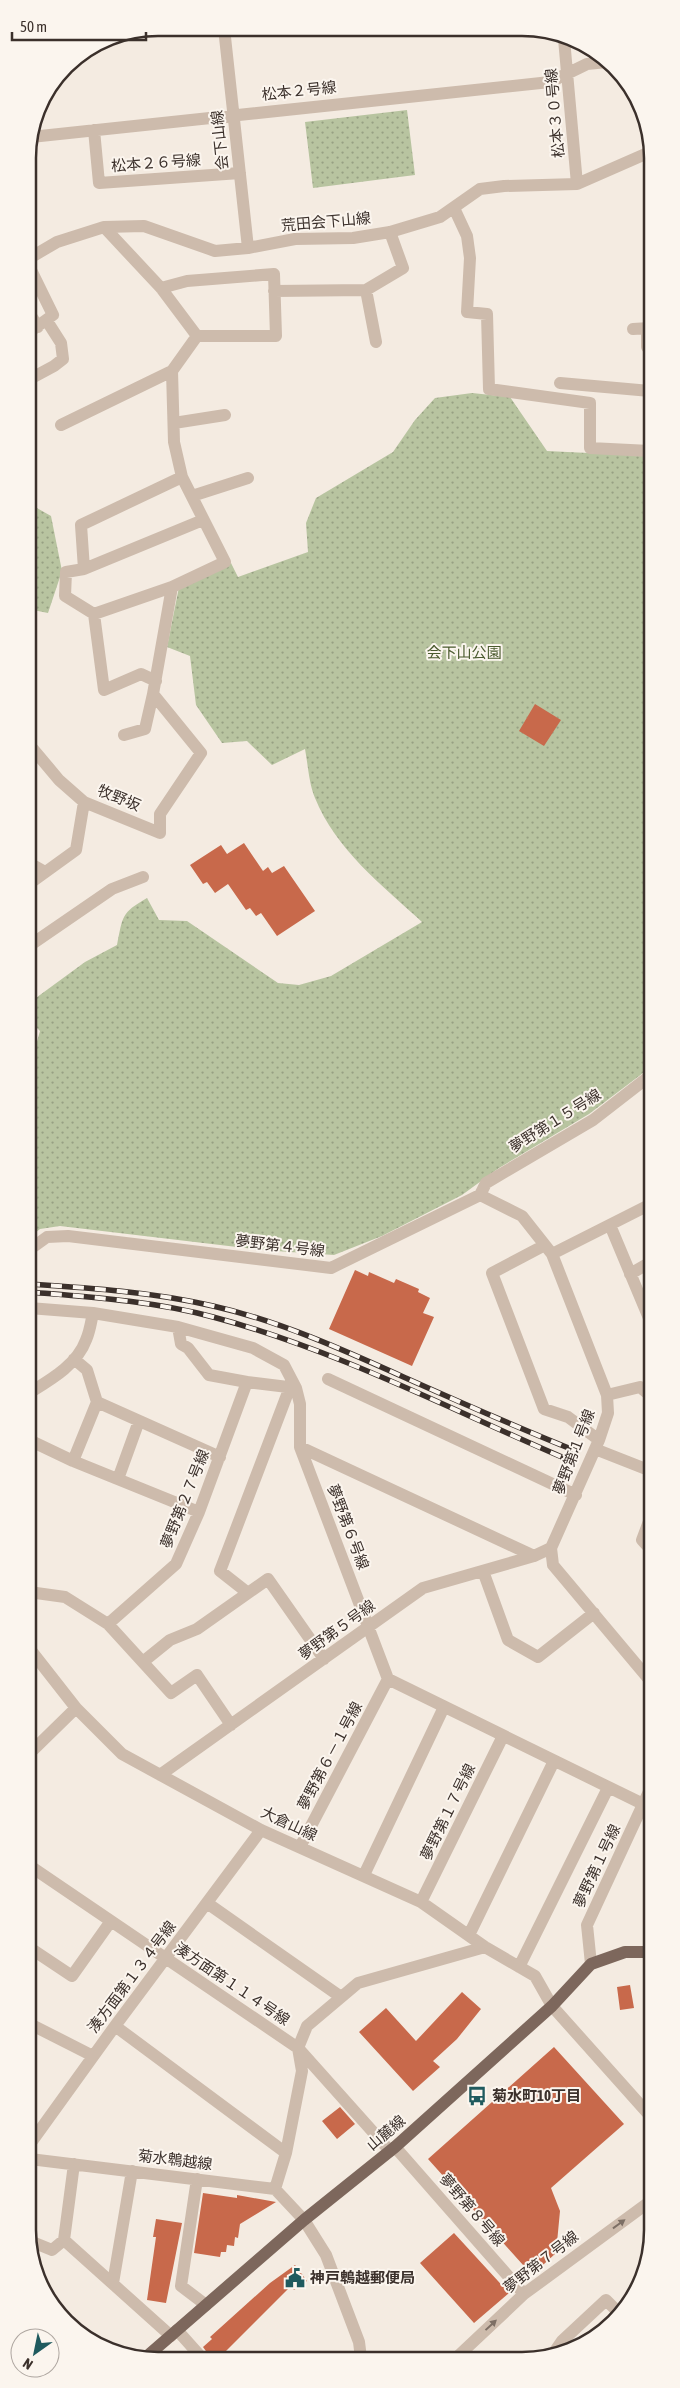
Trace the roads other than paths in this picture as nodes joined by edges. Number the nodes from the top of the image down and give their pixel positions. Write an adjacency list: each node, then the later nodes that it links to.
1 (225, 36): 5 (street, 会下山線)
2 (565, 44): 4 (street, 松本３０号線)
3 (598, 63): 4 (street, 松本２号線)
4 (568, 72): 5 (street, 松本２号線); 10 (street, 松本３０号線)
5 (233, 114): 6 (street, 松本２号線); 9 (street, 会下山線)
6 (94, 130): 7 (street, 松本２号線); 9 (street, 松本２６号線)
7 (38, 136)
8 (644, 155): 10 (street, 荒田会下山線)
9 (240, 173): 14 (street, 会下山線)
10 (577, 184): 11 (street, 荒田会下山線)
11 (454, 208): 13 (street, 荒田会下山線); 32 (street)
12 (104, 227): 14 (street, 荒田会下山線); 15 (street, 荒田会下山線); 17 (street)
13 (390, 232): 14 (street, 荒田会下山線); 18 (street)
14 (248, 248)
15 (37, 254)
16 (37, 282): 20 (street)
17 (162, 288): 19 (street); 23 (street)
18 (366, 290): 19 (street); 24 (street)
19 (274, 291): 23 (street)
20 (38, 327): 26 (street)
21 (644, 328): 22 (street)
22 (633, 329)
23 (197, 336): 25 (street)
24 (376, 342)
25 (172, 371): 30 (street); 31 (street)
26 (37, 375)
27 (560, 383): 28 (street)
28 (644, 390)
29 (225, 415): 30 (street)
30 (174, 423): 33 (street)
31 (61, 424)
32 (644, 451)
33 (182, 477): 35 (street); 37 (street)
34 (248, 478): 35 (street)
35 (192, 496): 36 (street)
36 (203, 520): 37 (street); 38 (street)
37 (84, 569): 39 (street)
38 (172, 588): 39 (street); 40 (street)
39 (94, 614): 40 (street)
40 (155, 688): 41 (street); 43 (street, 牧野坂)
41 (124, 735)
42 (37, 753): 43 (street, 牧野坂)
43 (84, 802): 45 (street)
44 (37, 868): 45 (street)
45 (45, 872): 47 (street)
46 (143, 877): 48 (street)
47 (37, 878)
48 (37, 941)
49 (644, 1080): 50 (street, 夢野第１５号線)
50 (480, 1195): 53 (street, 夢野第４号線); 54 (street)
51 (643, 1208): 52 (street)
52 (610, 1225): 54 (street); 56 (street)
53 (36, 1245)
54 (549, 1250): 67 (street, 夢野第１号線); 71 (street)
55 (643, 1266): 56 (street)
56 (630, 1274): 57 (street)
57 (643, 1305)
58 (36, 1309): 59 (street, 夢野第６号線)
59 (93, 1313): 60 (street, 夢野第６号線); 61 (street)
60 (178, 1327): 63 (street); 65 (street, 夢野第６号線)
61 (74, 1358): 64 (street); 68 (street)
62 (328, 1379): 77 (street)
63 (247, 1382): 65 (street); 73 (street, 夢野第２７号線)
64 (36, 1388)
65 (293, 1388): 72 (street, 夢野第６号線); 83 (street)
66 (643, 1390): 67 (street)
67 (607, 1395): 71 (street, 夢野第１号線)
68 (96, 1402): 69 (street); 74 (street)
69 (139, 1421): 73 (street); 76 (street)
70 (36, 1444): 74 (street)
71 (597, 1444): 75 (street); 77 (street, 夢野第１号線)
72 (300, 1447): 80 (street); 86 (street, 夢野第６号線)
73 (220, 1457): 78 (street, 夢野第２７号線)
74 (73, 1461): 76 (street)
75 (643, 1467)
76 (118, 1479): 78 (street)
77 (576, 1495): 79 (street, 夢野第１号線)
78 (199, 1512): 85 (street, 夢野第２７号線)
79 (551, 1548): 80 (street, 夢野第５号線); 84 (street)
80 (534, 1556): 81 (street, 夢野第５号線)
81 (483, 1571): 84 (street); 86 (street, 夢野第５号線)
82 (36, 1593): 85 (street)
83 (248, 1593): 88 (street); 89 (street)
84 (594, 1613): 90 (street)
85 (108, 1624): 89 (street)
86 (368, 1626): 88 (street, 夢野第５号線); 91 (street, 夢野第６号線)
87 (36, 1657): 93 (street, 大倉山線)
88 (324, 1659): 94 (street, 夢野第５号線)
89 (144, 1661): 94 (street)
90 (643, 1664)
91 (388, 1679): 92 (street); 102 (street, 夢野第６－１号線)
92 (444, 1707): 95 (street); 104 (street)
93 (76, 1708): 96 (street); 98 (street, 大倉山線)
94 (231, 1725): 98 (street, 夢野第５号線)
95 (503, 1736): 97 (street); 105 (street, 夢野第１７号線)
96 (36, 1747)
97 (554, 1761): 99 (street); 108 (street)
98 (160, 1775): 101 (street, 大倉山線)
99 (608, 1788): 100 (street); 114 (street)
100 (643, 1804): 113 (street, 夢野第１号線)
101 (261, 1830): 102 (street, 大倉山線); 106 (street, 湊方面第１３４号線)
102 (300, 1847): 104 (street, 大倉山線)
103 (36, 1870): 107 (street, 湊方面第１１４号線)
104 (364, 1876): 105 (street, 大倉山線)
105 (421, 1902): 108 (street, 大倉山線)
106 (207, 1903): 112 (street, 湊方面第１３４号線); 115 (street)
107 (111, 1921): 110 (street); 112 (street, 湊方面第１１４号線)
108 (469, 1935): 109 (street, 大倉山線)
109 (485, 1947): 114 (street, 大倉山線); 115 (street)
110 (36, 1952)
111 (643, 1952): 113 (main road, 山麓線)
112 (165, 1959): 117 (street, 湊方面第１３４号線); 119 (street, 湊方面第１１４号線)
113 (591, 1964): 116 (main road, 山麓線)
114 (519, 1967): 116 (street, 大倉山線)
115 (341, 1998): 119 (street)
116 (552, 2006): 121 (street); 123 (main road, 山麓線)
117 (115, 2026): 120 (street, 湊方面第１３４号線); 124 (street)
118 (36, 2027): 120 (street)
119 (298, 2048): 123 (street, 夢野第８号線); 124 (street)
120 (93, 2056): 122 (street, 湊方面第１３４号線)
121 (643, 2108)
122 (36, 2136)
123 (393, 2149): 131 (main road, 山麓線); 135 (street, 夢野第８号線)
124 (286, 2153): 129 (street)
125 (36, 2160): 126 (street, 菊水鵯越線)
126 (74, 2164): 127 (street, 菊水鵯越線); 132 (street)
127 (132, 2171): 128 (street, 菊水鵯越線); 134 (street)
128 (197, 2179): 129 (street, 菊水鵯越線); 136 (street)
129 (275, 2189): 131 (street)
130 (643, 2207): 135 (street, 夢野第７号線, one-way to 130)
131 (304, 2220): 136 (main road, 山麓線); 142 (street)
132 (64, 2240): 133 (street); 134 (street)
133 (38, 2244)
134 (113, 2283): 138 (street)
135 (524, 2294): 143 (street, 夢野第７号線, one-way to 135)
136 (206, 2305): 138 (main road, 山麓線)
137 (615, 2309): 139 (street)
138 (174, 2333): 140 (main road, 山麓線); 141 (street)
139 (559, 2346)
140 (153, 2351)
141 (195, 2352)
142 (360, 2352)
143 (462, 2352)

